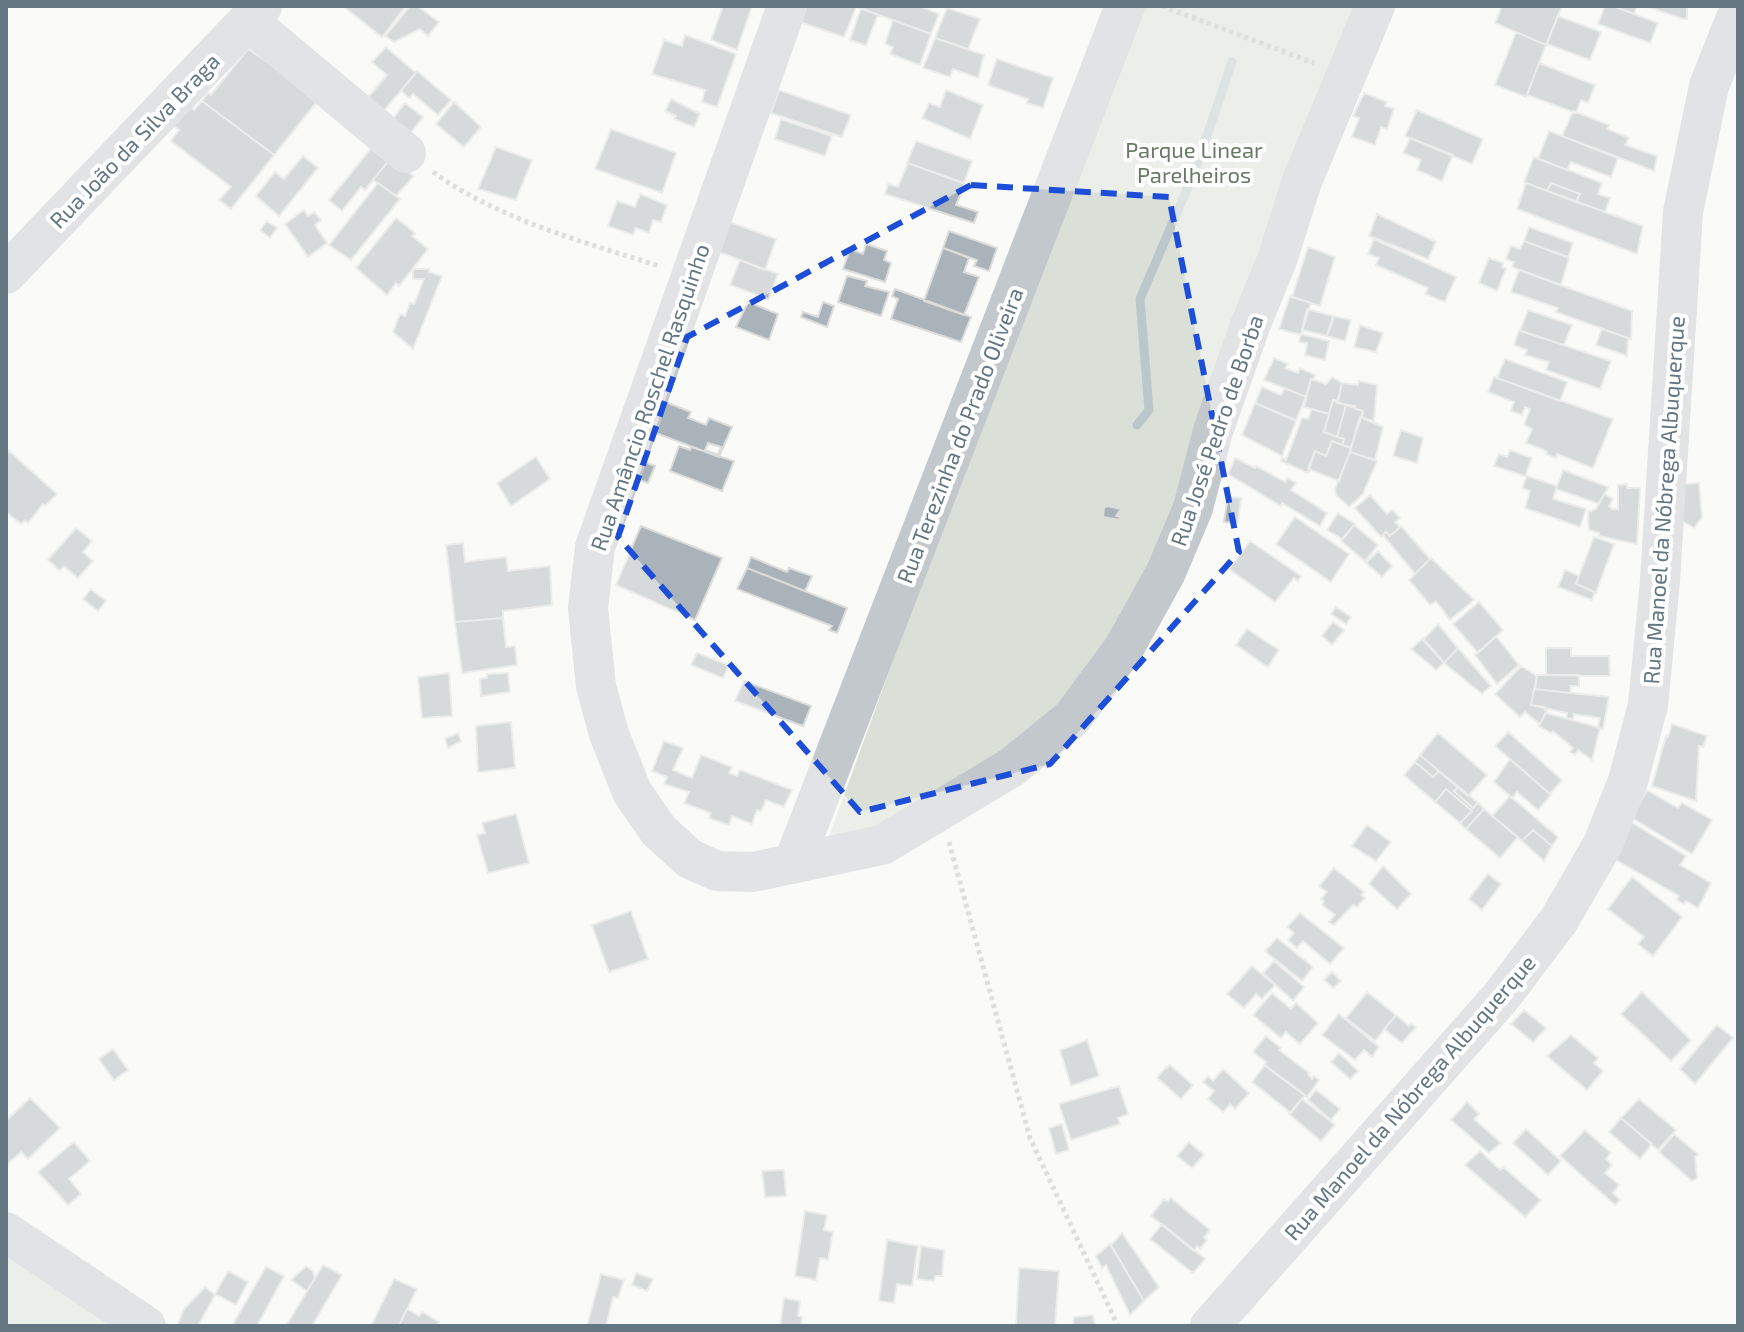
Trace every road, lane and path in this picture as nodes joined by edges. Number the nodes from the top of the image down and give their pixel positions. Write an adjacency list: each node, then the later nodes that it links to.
1 (787, 6): 12 (street, Rua Amâncio Roschel Rasquinho)
2 (1125, 6): 14 (street, Rua Terezinha do Prado Oliveira)
3 (1162, 6): 8 (path)
4 (1375, 6): 8 (street, Rua José Pedro de Borba)
5 (1708, 6): 9 (street)
6 (1738, 13): 9 (street, Rua Manoel da Nóbrega Albuquerque)
7 (255, 14): 10 (street); 11 (street, Rua João da Silva Braga)
8 (1345, 74): 13 (street, Rua José Pedro de Borba)
9 (1722, 78): 18 (street, Rua Manoel da Nóbrega Albuquerque)
10 (406, 153): 12 (path)
11 (6, 274)
12 (690, 276): 14 (street, Rua Amâncio Roschel Rasquinho)
13 (941, 810): 14 (street, Rua José Pedro de Borba); 17 (path)
14 (793, 864)
15 (6, 1232): 16 (street)
16 (146, 1326)
17 (1118, 1326)
18 (1210, 1326)

